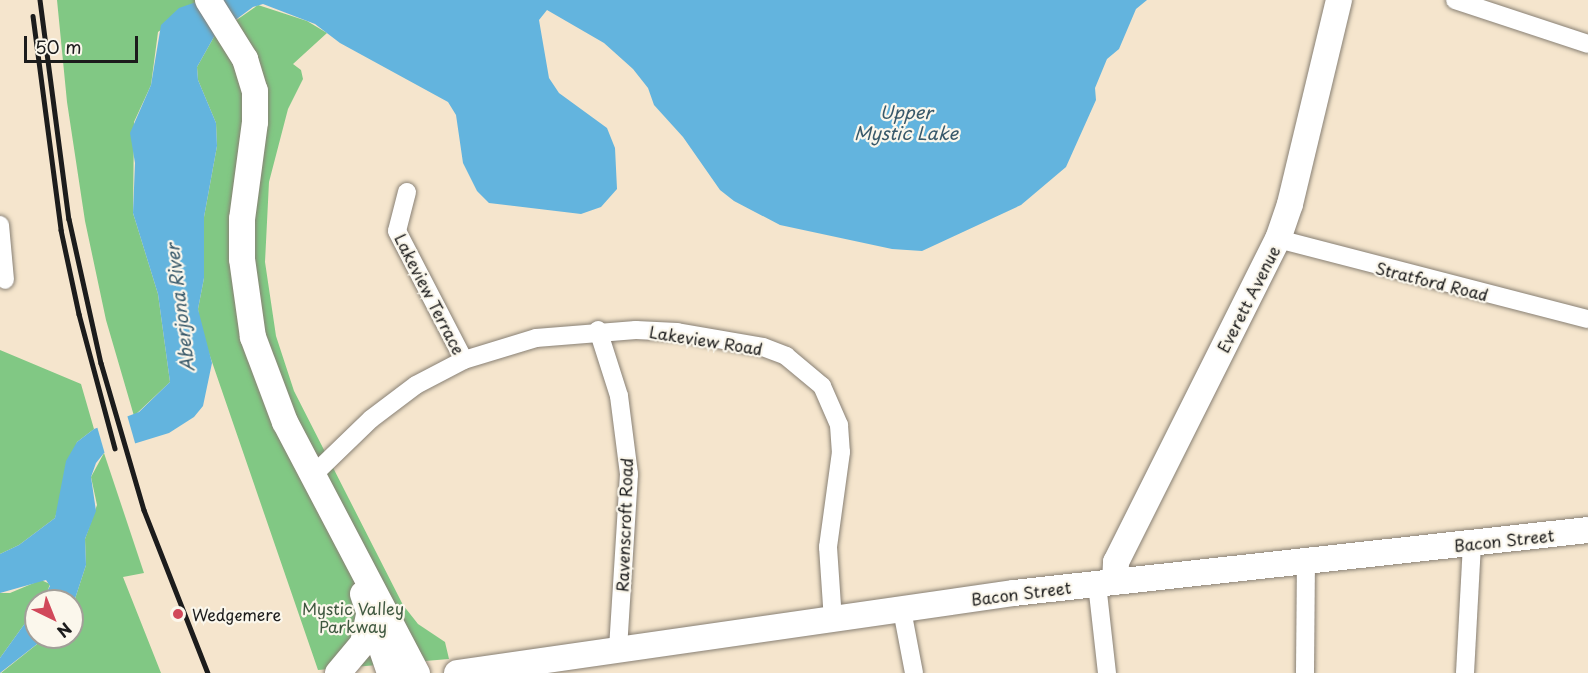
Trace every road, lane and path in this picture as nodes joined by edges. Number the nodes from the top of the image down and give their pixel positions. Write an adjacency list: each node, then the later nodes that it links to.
1 (208, 0): 12 (street)
2 (1339, 0): 7 (street, Everett Avenue)
3 (1455, 0): 4 (street)
4 (1588, 44)
5 (407, 192): 11 (street, Lakeview Terrace)
6 (0, 225): 8 (street)
7 (1278, 239): 9 (street, Stratford Road); 17 (street, Everett Avenue)
8 (5, 280)
9 (1588, 319)
10 (598, 330): 11 (street, Lakeview Road); 20 (street, Lakeview Road); 21 (street, Ravenscroft Road)
11 (464, 360): 12 (street, Lakeview Road)
12 (312, 476): 15 (street)
13 (1588, 530): 14 (street, Bacon Street)
14 (1472, 543): 16 (street, Bacon Street); 29 (street)
15 (354, 559): 19 (street); 24 (street)
16 (1306, 560): 17 (street, Bacon Street); 28 (street)
17 (1106, 583): 18 (street, Bacon Street); 27 (street)
18 (902, 610): 20 (street, Bacon Street); 26 (street)
19 (369, 614): 22 (street); 23 (street)
20 (833, 620): 21 (street, Bacon Street)
21 (618, 651): 25 (street, Bacon Street)
22 (338, 673)
23 (390, 673)
24 (417, 673)
25 (457, 673)
26 (914, 673)
27 (1107, 673)
28 (1305, 673)
29 (1465, 673)

